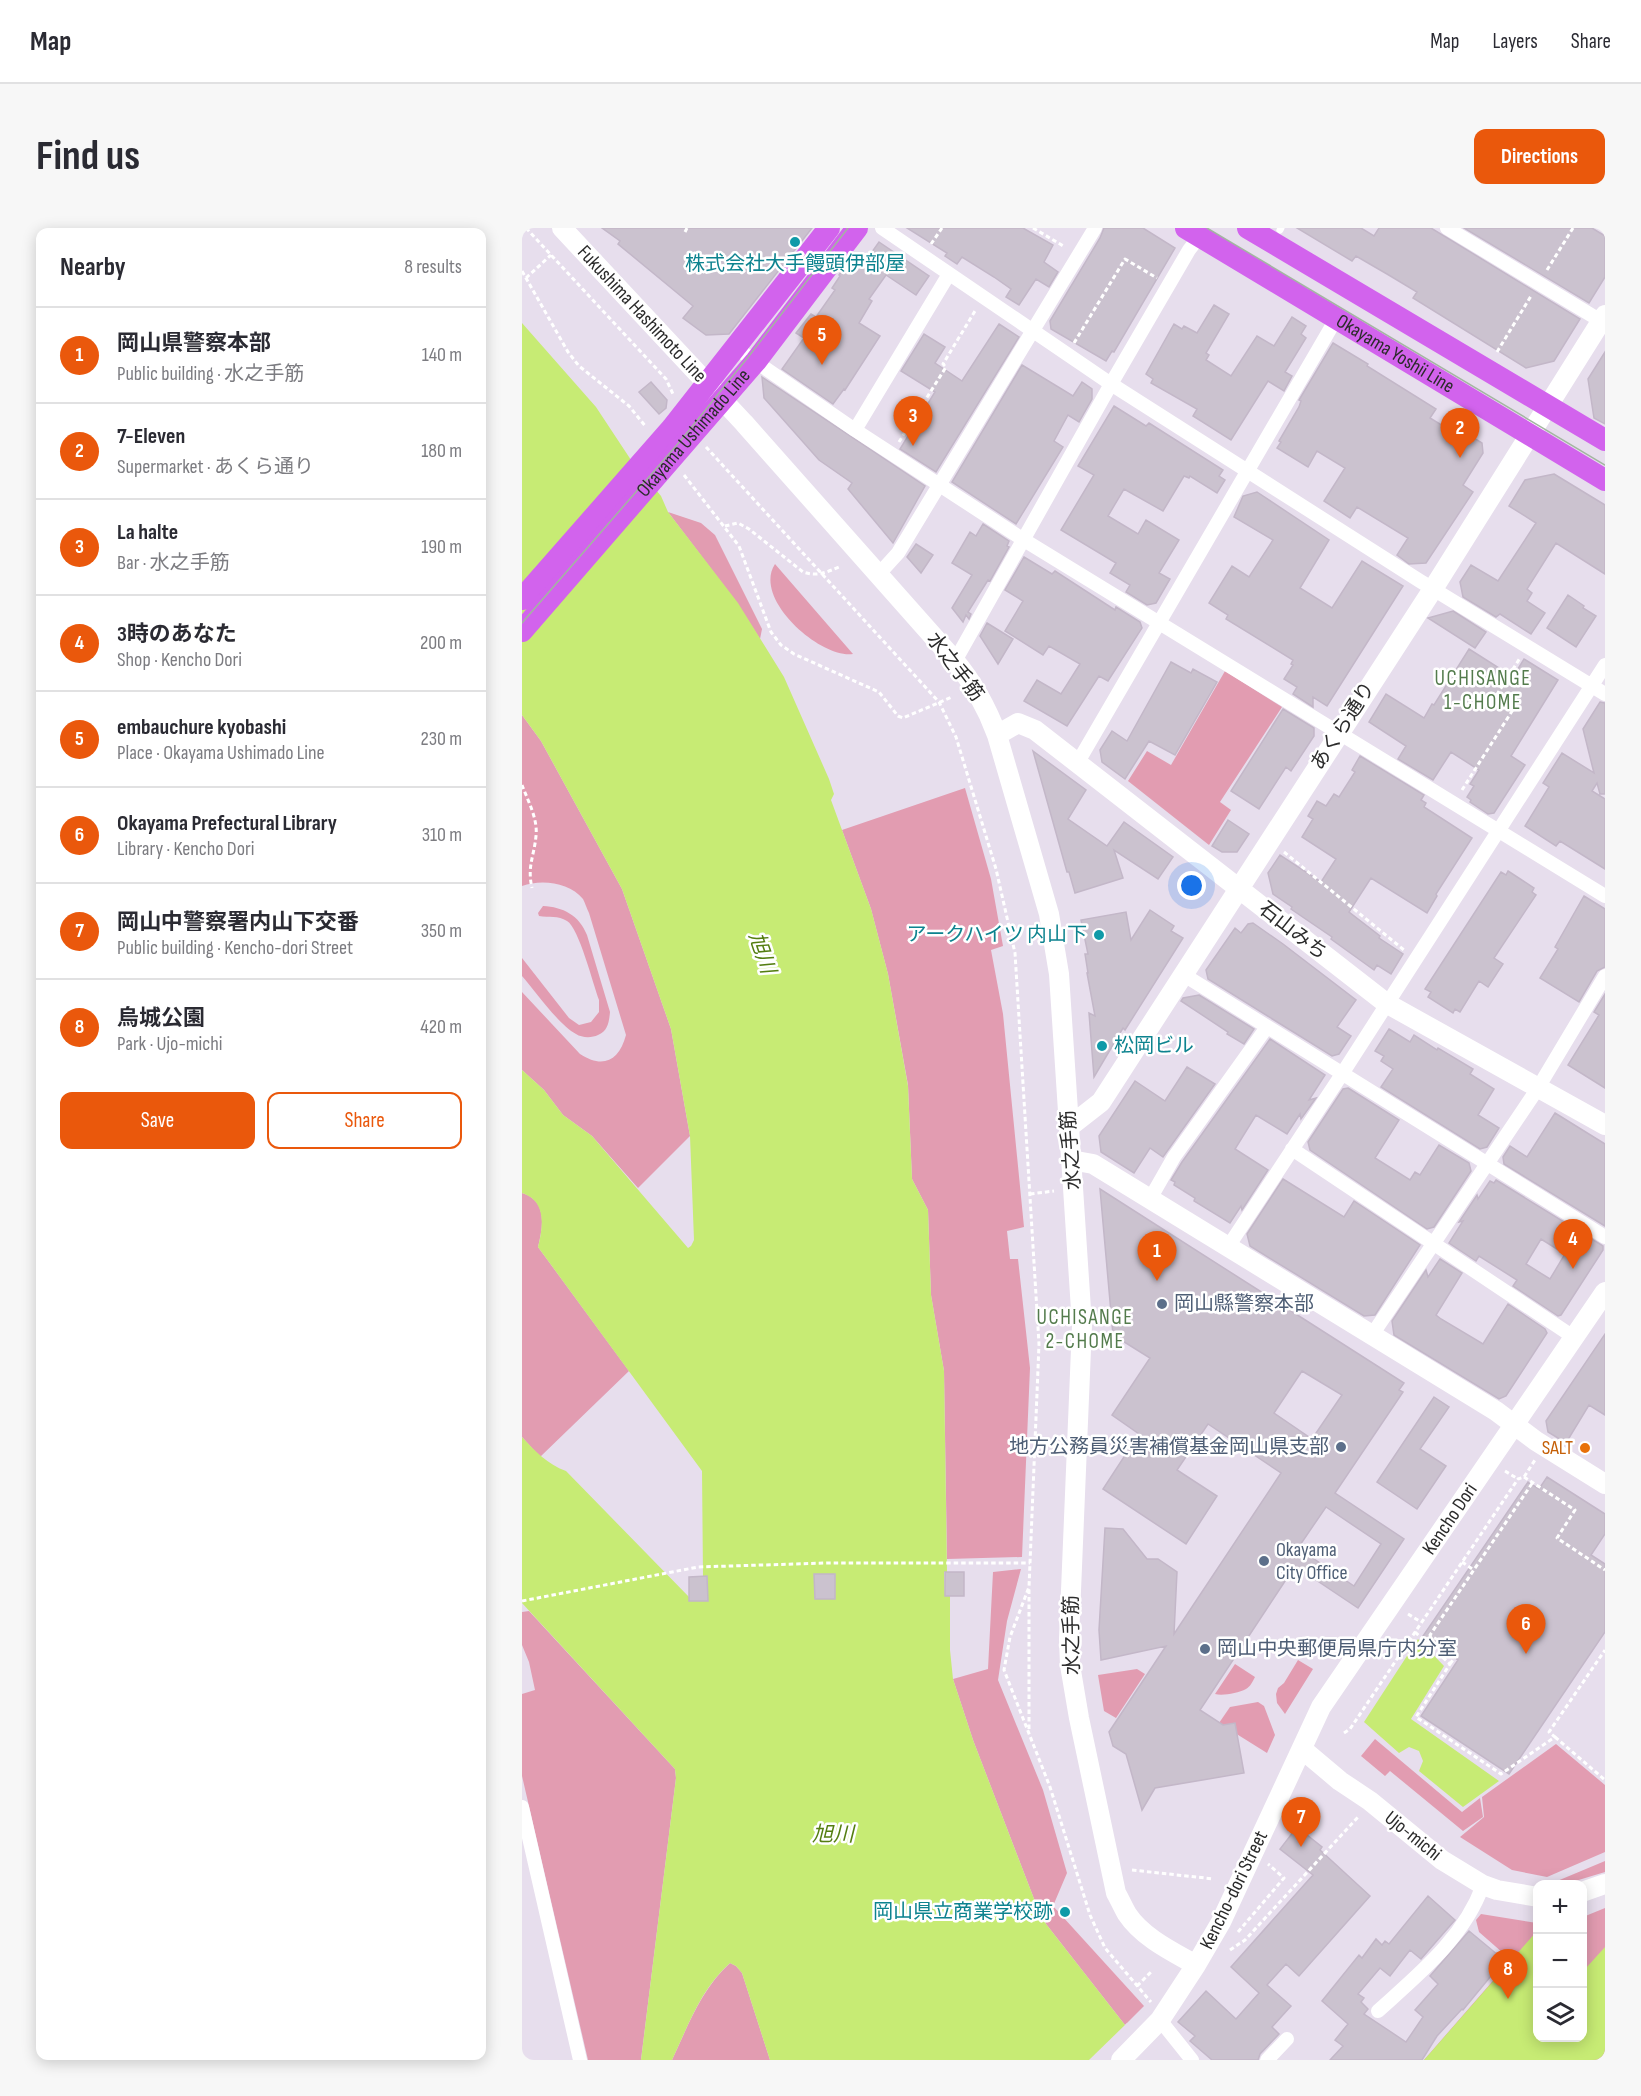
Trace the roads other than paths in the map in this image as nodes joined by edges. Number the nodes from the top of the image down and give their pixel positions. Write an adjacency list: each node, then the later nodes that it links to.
1 (562, 228): 16 (street, Fukushima Hashimoto Line)
2 (829, 228): 13 (main road, Okayama Ushimado Line)
3 (857, 228): 14 (main road, Okayama Ushimado Line)
4 (882, 228): 9 (street)
5 (1095, 228): 12 (street)
6 (1248, 228): 17 (main road, Okayama Yoshii Line)
7 (1447, 228): 10 (street)
8 (1197, 231): 11 (main road, Okayama Yoshii Line); 15 (street)
9 (949, 274): 12 (street); 18 (street)
10 (1603, 318): 17 (street, あくら通り)
11 (1336, 319): 19 (main road, Okayama Yoshii Line); 22 (street)
12 (1033, 330): 15 (street); 24 (street)
13 (736, 348): 14 (street); 16 (main road, Okayama Ushimado Line)
14 (756, 360): 16 (main road, Okayama Ushimado Line); 18 (street)
15 (1111, 384): 22 (street); 25 (street)
16 (715, 392): 20 (main road, Okayama Ushimado Line); 26 (street, 水之手筋)
17 (1548, 406): 19 (street, あくら通り); 21 (main road, Okayama Yoshii Line)
18 (855, 430): 24 (street)
19 (1530, 435): 23 (main road, Okayama Yoshii Line); 27 (street, あくら通り)
20 (678, 437): 28 (main road, Okayama Ushimado Line); 30 (main road, Okayama Ushimado Line)
21 (1605, 440)
22 (1247, 471): 27 (street); 29 (street)
23 (1605, 480)
24 (940, 486): 25 (street); 26 (street)
25 (1024, 540): 29 (street); 31 (street)
26 (878, 575): 31 (street, 水之手筋)
27 (1433, 589): 33 (street); 35 (street, あくら通り)
28 (522, 599)
29 (1158, 623): 35 (street); 37 (street)
30 (522, 631)
31 (955, 661): 36 (street, 水之手筋)
32 (1605, 665): 33 (street)
33 (1592, 686): 34 (street); 38 (street)
34 (1605, 694)
35 (1338, 733): 38 (street); 39 (street, あくら通り)
36 (997, 735): 37 (street, 石山みち); 48 (street, 水之手筋)
37 (1078, 762): 39 (street, 石山みち)
38 (1498, 832): 40 (street); 43 (street)
39 (1239, 889): 41 (street, あくら通り); 43 (street, 石山みち)
40 (1605, 896)
41 (1184, 975): 44 (street); 48 (street, あくら通り)
42 (1605, 976): 46 (street)
43 (1386, 1003): 45 (street); 46 (street, 石山みち)
44 (1267, 1027): 45 (street); 52 (street)
45 (1342, 1074): 49 (street); 51 (street)
46 (1538, 1088): 47 (street, 石山みち); 51 (street)
47 (1605, 1125)
48 (1069, 1127): 50 (street, 水之手筋)
49 (1292, 1149): 54 (street); 55 (street)
50 (1071, 1160): 52 (street); 67 (street, 水之手筋)
51 (1487, 1164): 53 (street); 54 (street)
52 (1150, 1199): 55 (street)
53 (1605, 1237)
54 (1433, 1244): 57 (street); 58 (street)
55 (1227, 1246): 57 (street)
56 (1605, 1292): 58 (street, Kencho Dori)
57 (1372, 1335): 59 (street)
58 (1575, 1338): 59 (street, Kencho Dori)
59 (1514, 1425): 60 (street); 61 (street, Kencho Dori)
60 (1605, 1484)
61 (1302, 1749): 64 (street, Ujo-michi); 67 (street, Kencho-dori Street)
62 (522, 1807): 71 (street)
63 (1605, 1884): 65 (street)
64 (1483, 1885): 66 (street, Ujo-michi); 68 (street)
65 (1587, 1890)
66 (1533, 1896)
67 (1196, 1965): 69 (street, Kencho-dori Street)
68 (1378, 2011)
69 (1156, 2017): 72 (street, Kencho-dori Street); 73 (street)
70 (1287, 2039): 74 (street)
71 (580, 2060)
72 (1121, 2060)
73 (1192, 2060)
74 (1267, 2060)

